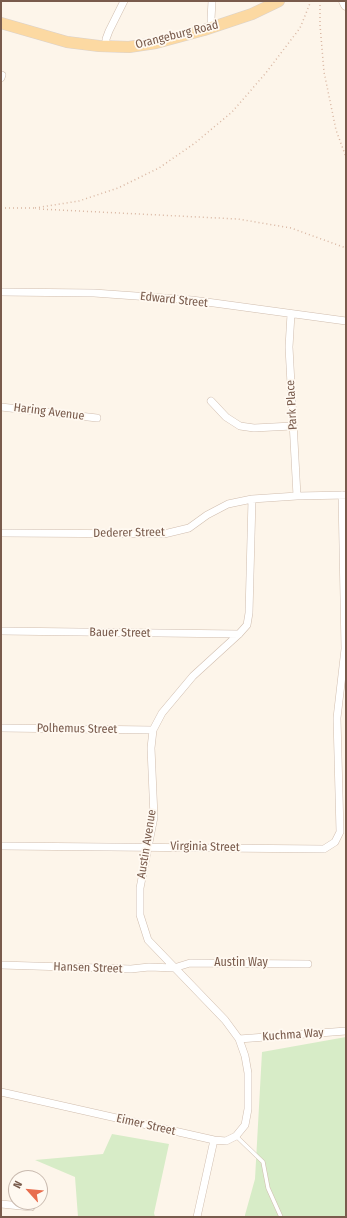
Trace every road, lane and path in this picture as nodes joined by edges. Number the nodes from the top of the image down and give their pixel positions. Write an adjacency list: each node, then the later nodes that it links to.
1 (124, 1): 10 (street)
2 (212, 1): 9 (street)
3 (279, 1): 9 (main road, Orangeburg Road)
4 (311, 1): 13 (path)
5 (320, 1): 11 (path)
6 (344, 1): 7 (main road)
7 (346, 5)
8 (1, 23): 10 (main road, Orangeburg Road)
9 (212, 27): 10 (main road, Orangeburg Road)
10 (106, 47)
11 (346, 157)
12 (1, 208): 13 (path)
13 (34, 208): 14 (path)
14 (346, 248)
15 (1, 292): 16 (street, Edward Street)
16 (291, 314): 17 (street, Edward Street); 21 (street, Park Place)
17 (346, 321)
18 (211, 401): 21 (street)
19 (1, 407): 20 (street, Haring Avenue)
20 (97, 418)
21 (292, 426): 23 (street, Park Place)
22 (344, 495): 23 (street, Dederer Street); 31 (street, Virginia Street)
23 (297, 496): 24 (street, Dederer Street)
24 (252, 499): 25 (street, Dederer Street); 27 (street, Austin Avenue)
25 (1, 533)
26 (1, 631): 27 (street, Bauer Street)
27 (239, 634): 29 (street, Austin Avenue)
28 (1, 728): 29 (street, Polhemus Street)
29 (153, 730): 31 (street, Austin Avenue)
30 (1, 846): 31 (street, Virginia Street)
31 (148, 847): 34 (street, Austin Avenue)
32 (308, 964): 34 (street, Austin Way)
33 (1, 965): 34 (street, Hansen Street)
34 (174, 968): 36 (street, Austin Avenue)
35 (346, 1031): 36 (street, Kuchma Way)
36 (239, 1039): 38 (street, Austin Avenue)
37 (1, 1092): 39 (street, Eimer Street)
38 (236, 1136): 39 (street); 41 (lane)
39 (214, 1140): 40 (street)
40 (196, 1217)
41 (281, 1217)

